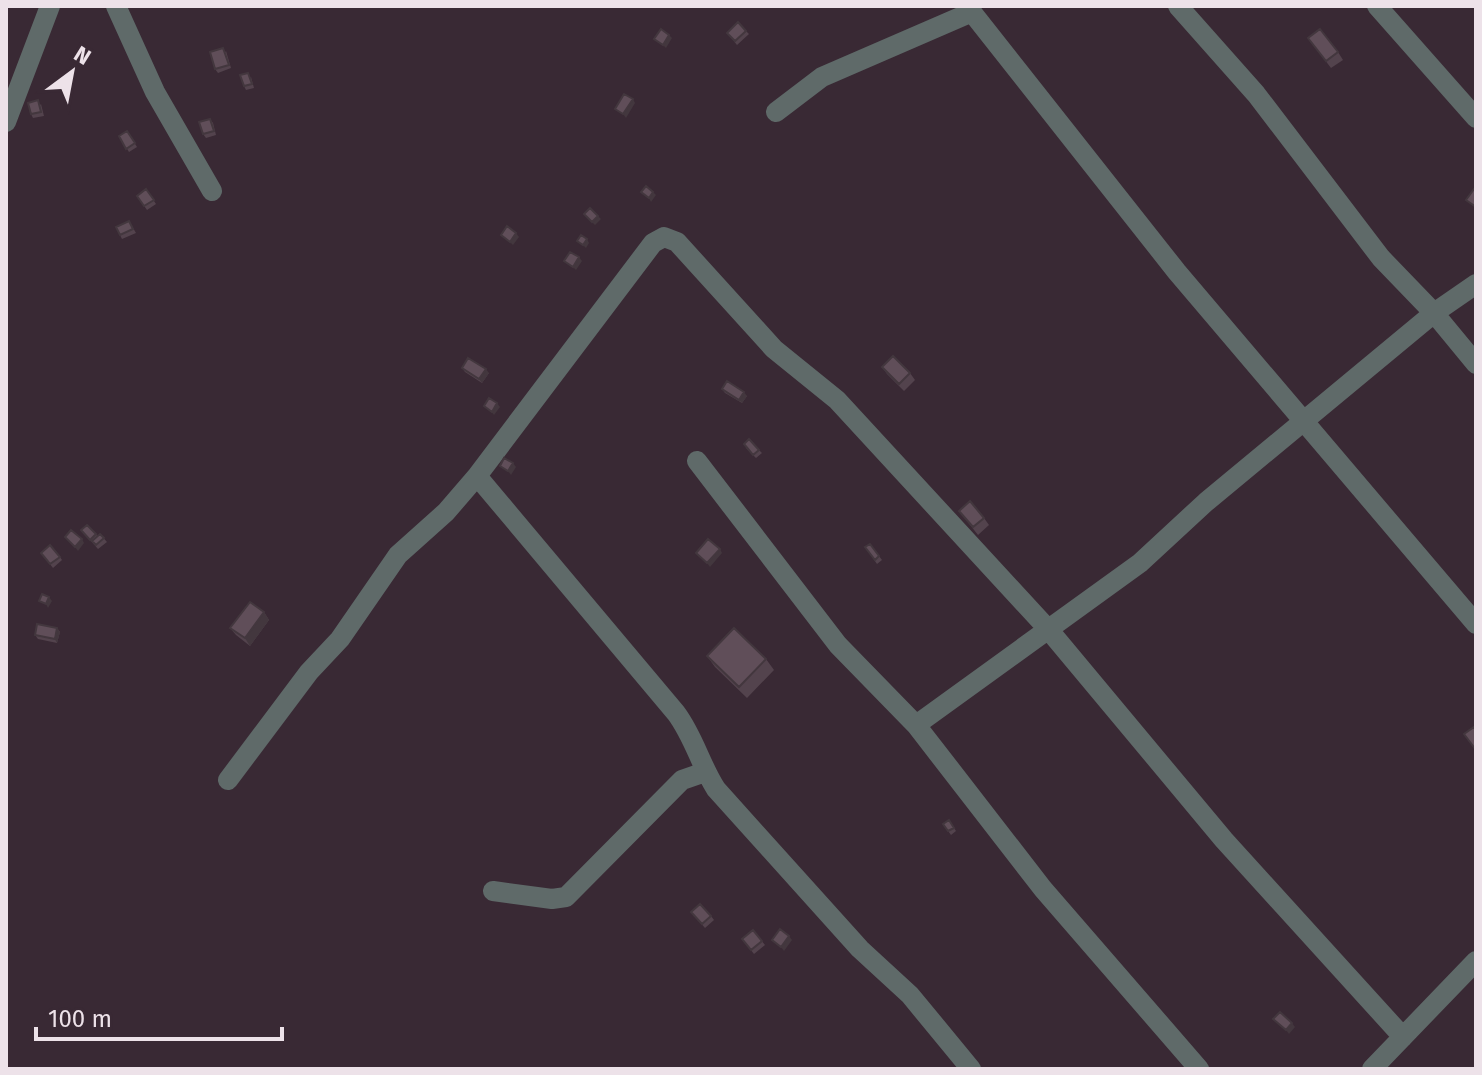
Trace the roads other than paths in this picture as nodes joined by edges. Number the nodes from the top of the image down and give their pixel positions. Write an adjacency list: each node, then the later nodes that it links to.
1 (50, 6): 8 (street)
2 (116, 6): 9 (street)
3 (1178, 6): 11 (street)
4 (1377, 6): 7 (street)
5 (970, 9): 6 (street); 13 (street)
6 (776, 112)
7 (1476, 118)
8 (6, 122)
9 (212, 191)
10 (1476, 284): 11 (street)
11 (1434, 313): 12 (street); 13 (street)
12 (1476, 364)
13 (1307, 422): 16 (street); 17 (street)
14 (697, 461): 18 (street)
15 (477, 476): 17 (street); 19 (street); 20 (street)
16 (1476, 624)
17 (1048, 629): 18 (street); 23 (street)
18 (916, 725): 25 (street)
19 (705, 772): 21 (street); 24 (street)
20 (228, 780)
21 (493, 891)
22 (1476, 961): 23 (street)
23 (1403, 1037): 26 (street)
24 (971, 1069)
25 (1199, 1069)
26 (1372, 1069)

